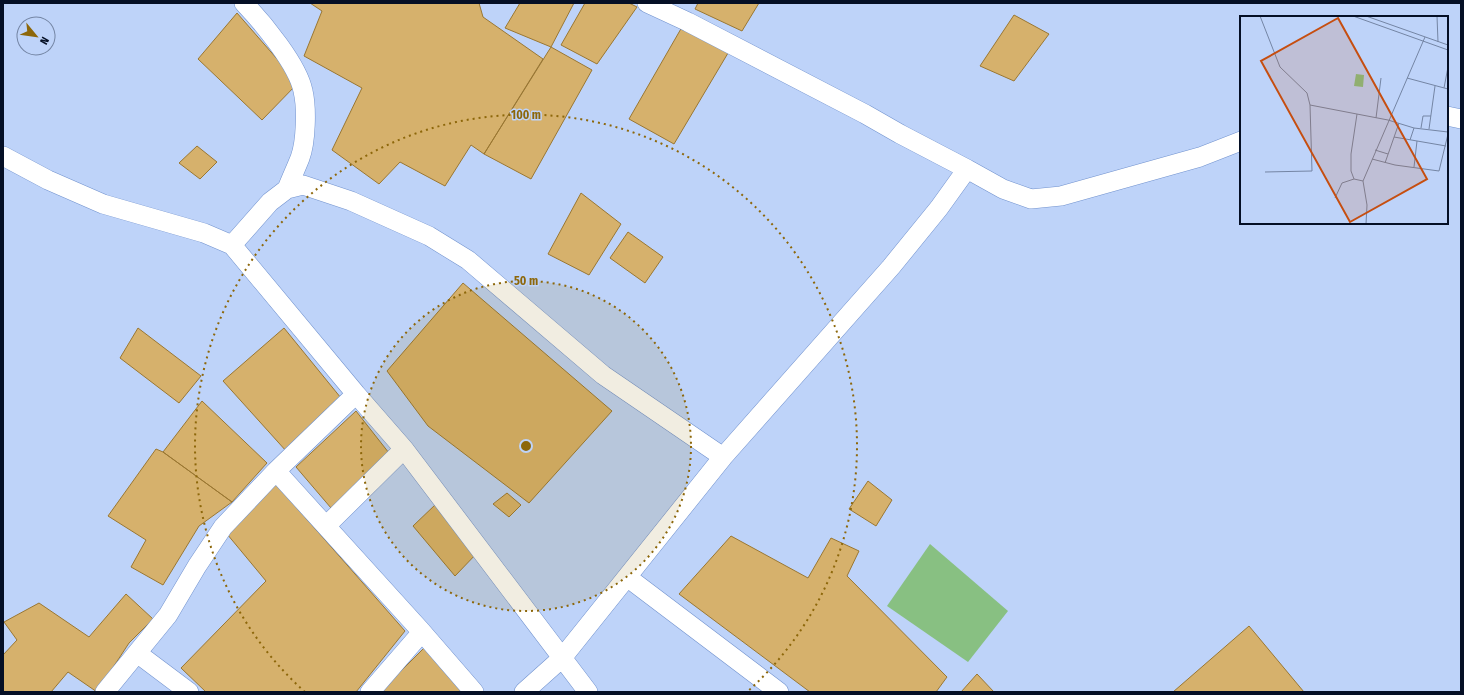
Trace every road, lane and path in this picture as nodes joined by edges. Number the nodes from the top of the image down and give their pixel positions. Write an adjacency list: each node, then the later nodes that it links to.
1 (244, 3): 8 (street)
2 (647, 3): 7 (street)
3 (1448, 116): 4 (street)
4 (1461, 119)
5 (1240, 141): 7 (street)
6 (3, 156): 9 (street)
7 (967, 169): 12 (street)
8 (286, 189): 9 (street); 12 (street)
9 (232, 245): 10 (street)
10 (356, 394): 11 (street); 13 (street)
11 (404, 449): 14 (street); 18 (street)
12 (723, 457): 15 (street)
13 (276, 471): 14 (street); 17 (street)
14 (326, 526): 16 (street)
15 (626, 577): 18 (street); 25 (street)
16 (422, 632): 21 (street); 22 (street)
17 (137, 653): 19 (street); 20 (street)
18 (562, 658): 23 (street); 24 (street)
19 (105, 692)
20 (189, 692)
21 (370, 692)
22 (474, 692)
23 (524, 692)
24 (588, 692)
25 (779, 692)

